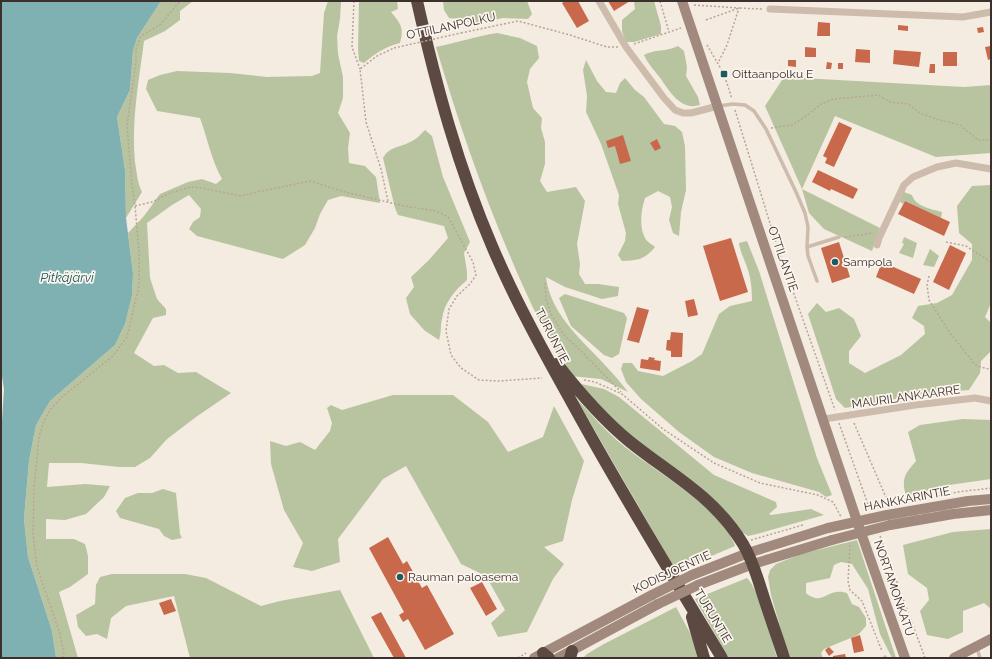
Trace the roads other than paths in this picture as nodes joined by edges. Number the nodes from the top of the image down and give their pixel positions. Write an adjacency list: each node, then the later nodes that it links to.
1 (417, 1): 12 (highway, TURUNTIE)
2 (599, 1): 6 (street)
3 (682, 1): 6 (main road, OTTILANTIE)
4 (770, 9): 5 (street)
5 (991, 12)
6 (718, 106): 10 (lane); 14 (main road, OTTILANTIE)
7 (991, 169): 9 (street)
8 (839, 238): 10 (lane)
9 (877, 245)
10 (807, 247): 11 (lane)
11 (817, 281)
12 (537, 340): 20 (highway); 22 (highway, TURUNTIE)
13 (991, 402): 14 (street, MAURILANKAARRE)
14 (824, 419): 17 (main road, OTTILANTIE)
15 (991, 500): 18 (main road, HANKKARINTIE, bridge)
16 (991, 510): 19 (main road, HANKKARINTIE, bridge)
17 (859, 526): 31 (main road, NORTAMONKATU)
18 (828, 528): 20 (main road, KODISJOENTIE)
19 (832, 540): 21 (main road, KODISJOENTIE)
20 (745, 548): 21 (highway); 26 (main road, KODISJOENTIE, bridge)
21 (753, 564): 25 (main road, KODISJOENTIE, bridge); 30 (highway)
22 (688, 602): 28 (highway); 29 (highway, TURUNTIE)
23 (991, 639): 24 (main road)
24 (976, 647): 32 (main road); 33 (lane)
25 (571, 654): 27 (main road, KODISJOENTIE)
26 (543, 657)
27 (558, 658)
28 (704, 658)
29 (722, 658)
30 (784, 658)
31 (905, 658)
32 (954, 658)
33 (980, 658)

